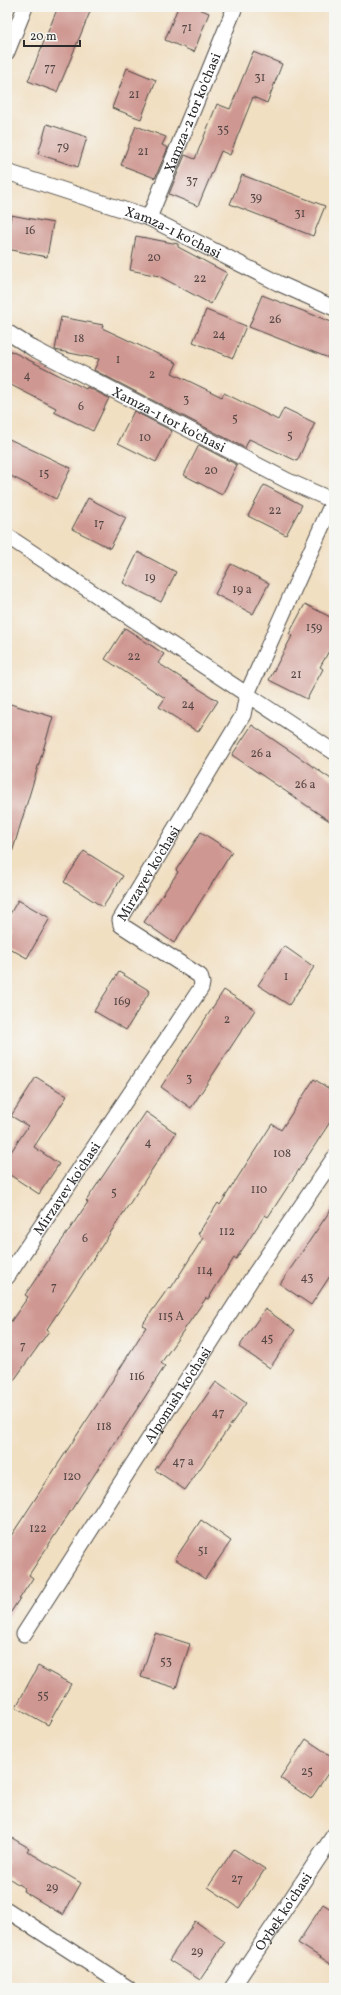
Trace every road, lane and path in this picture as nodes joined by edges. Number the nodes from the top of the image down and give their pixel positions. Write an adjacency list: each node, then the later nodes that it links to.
1 (25, 7): 3 (street)
2 (235, 7): 5 (street, Xamza-2 tor ko'chasi)
3 (7, 52)
4 (7, 173): 5 (street, Xamza-1 ko'chasi)
5 (149, 218): 6 (street, Xamza-1 ko'chasi)
6 (334, 308)
7 (7, 332): 8 (street, Xamza-1 tor ko'chasi)
8 (334, 500): 10 (street, Mirzayev ko'chasi)
9 (7, 536): 10 (street)
10 (247, 694): 11 (street); 13 (street, Mirzayev ko'chasi)
11 (334, 752)
12 (334, 1158): 14 (street, Alpomish ko'chasi)
13 (7, 1277)
14 (24, 1634)
15 (334, 1835): 18 (street, Oybek ko'chasi)
16 (7, 1910): 17 (street)
17 (128, 1988)
18 (232, 1988)

